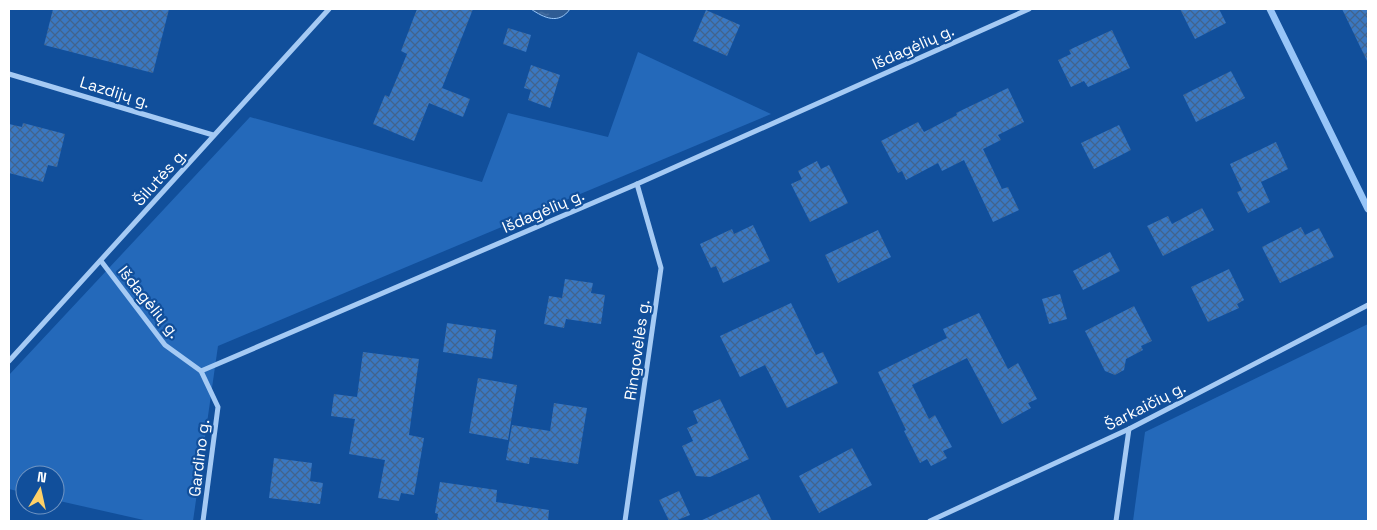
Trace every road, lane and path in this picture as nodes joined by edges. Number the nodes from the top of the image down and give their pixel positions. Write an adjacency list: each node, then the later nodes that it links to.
1 (329, 9): 4 (street, Šilutės g.)
2 (1029, 9): 5 (street, Išdagėlių g.)
3 (9, 74): 4 (street, Lazdijų g.)
4 (214, 135): 6 (street, Šilutės g.)
5 (637, 184): 9 (street, Išdagėlių g.); 12 (street, Ringovėlės g.)
6 (101, 261): 8 (street, Šilutės g.); 9 (street, Išdagėlių g.)
7 (1368, 306): 10 (street, Šarkaičių g.)
8 (9, 361)
9 (201, 371): 11 (street, Gardino g.)
10 (1129, 429): 13 (street, Šarkaičių g.); 14 (street)
11 (203, 521)
12 (625, 521)
13 (930, 521)
14 (1116, 521)

